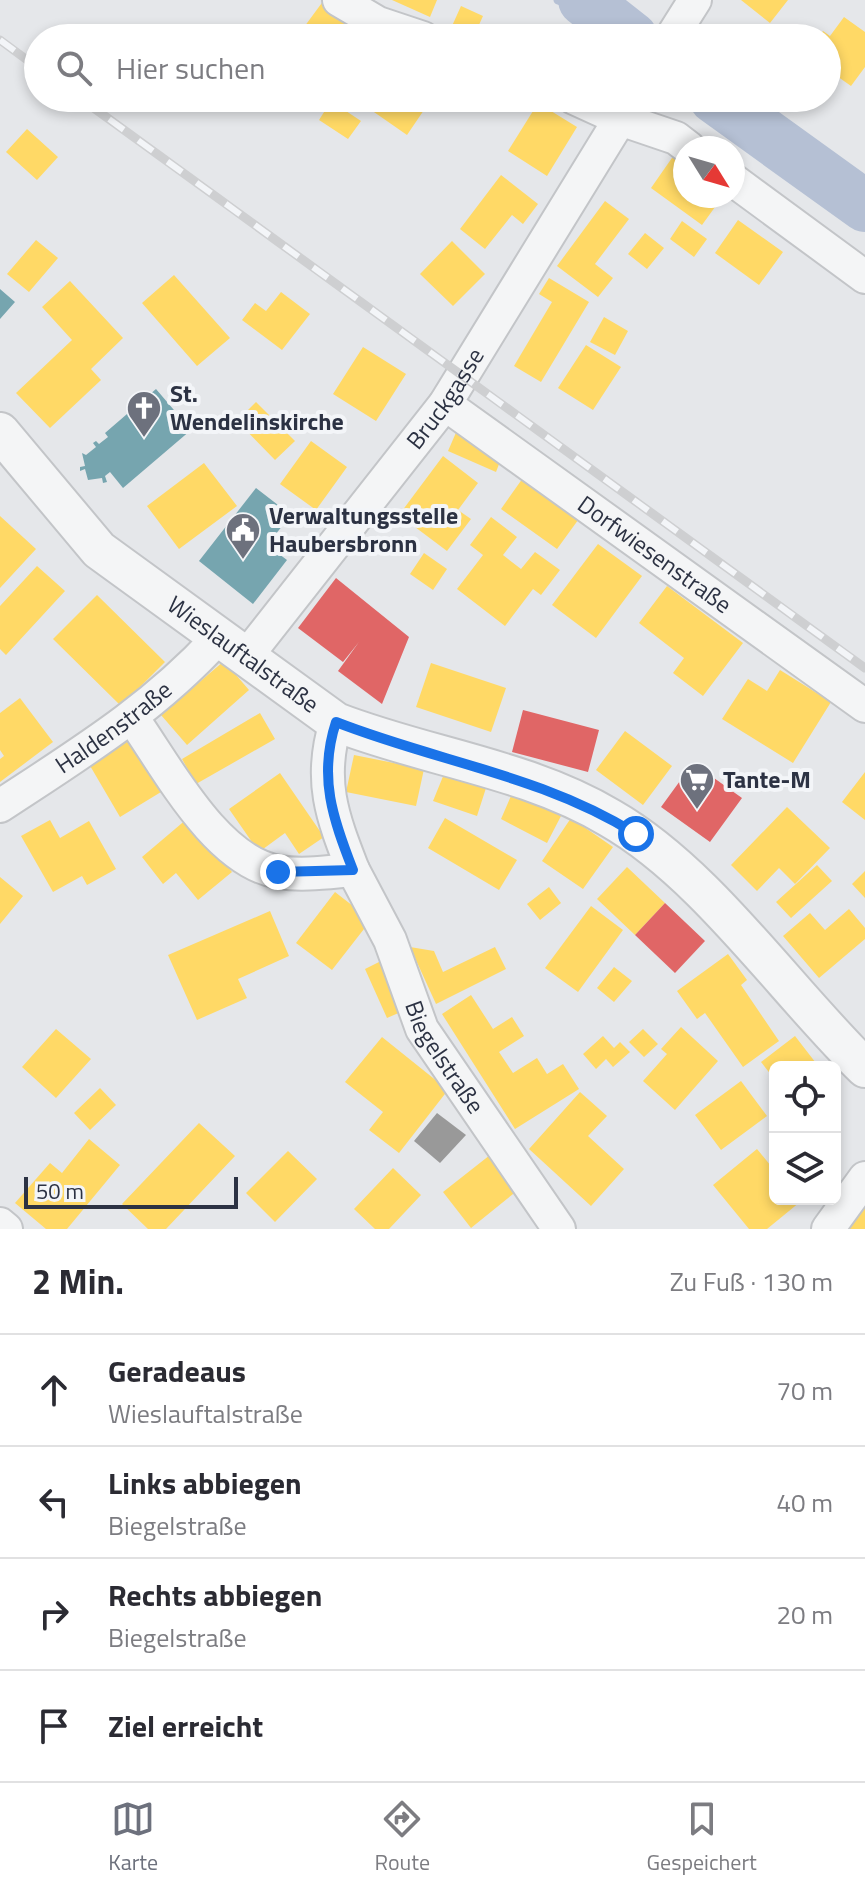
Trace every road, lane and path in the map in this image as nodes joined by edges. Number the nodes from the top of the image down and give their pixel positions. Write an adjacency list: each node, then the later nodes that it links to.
1 (339, 0): 3 (street)
2 (693, 4): 4 (street)
3 (381, 24)
4 (680, 24)
5 (624, 112): 10 (street, Bruckgasse)
6 (637, 112): 7 (street)
7 (673, 136)
8 (745, 189): 9 (street)
9 (865, 277)
10 (445, 404): 12 (street, Bruckgasse); 13 (street, Dorfwiesenstraße)
11 (0, 432): 12 (street, Wieslauftalstraße)
12 (231, 648): 14 (street, Haldenstraße); 15 (street, Wieslauftalstraße)
13 (865, 706)
14 (133, 719): 16 (street, Haldenstraße); 17 (street)
15 (336, 722): 17 (street, Biegelstraße); 18 (street, Wieslauftalstraße)
16 (0, 806)
17 (353, 870): 22 (street, Biegelstraße)
18 (865, 1068)
19 (865, 1178): 23 (street)
20 (0, 1224): 21 (street)
21 (6, 1229)
22 (559, 1229)
23 (828, 1229)

